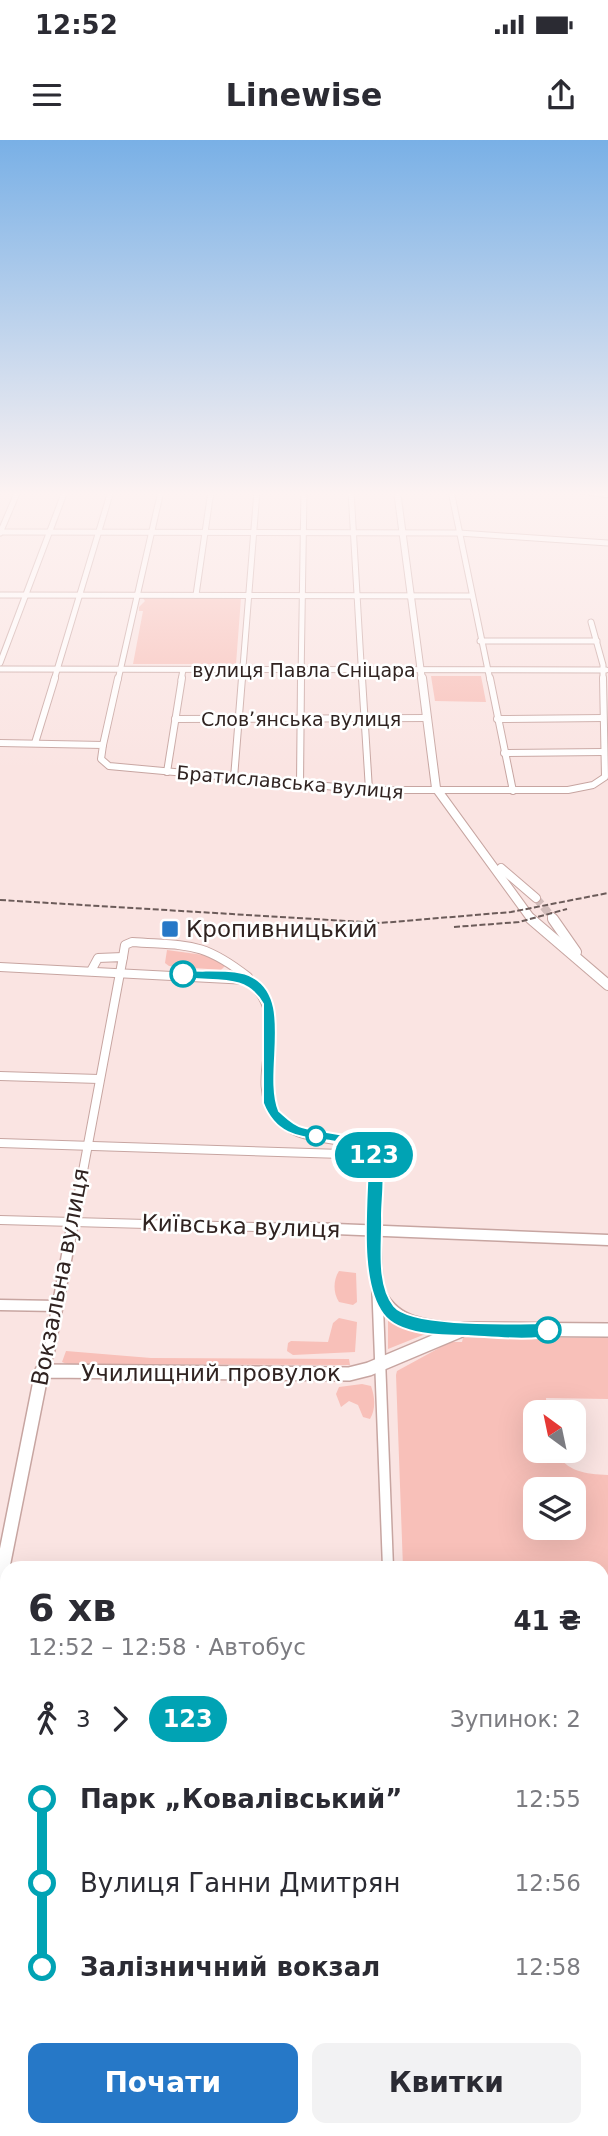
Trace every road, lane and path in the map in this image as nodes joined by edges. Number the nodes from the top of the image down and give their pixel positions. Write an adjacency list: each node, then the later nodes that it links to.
1 (30, 584): 11 (street)
2 (83, 584): 12 (street)
3 (139, 584): 13 (street)
4 (197, 584): 14 (street)
5 (249, 584): 17 (street)
6 (302, 584): 15 (street)
7 (356, 584): 16 (street)
8 (408, 584): 18 (main road)
9 (469, 584): 19 (street)
10 (0, 595): 11 (street)
11 (26, 595): 12 (street); 23 (street)
12 (80, 595): 13 (street); 25 (street)
13 (137, 595): 14 (street); 26 (street)
14 (196, 595): 17 (street)
15 (302, 595): 16 (street); 17 (street); 29 (street)
16 (357, 595): 18 (street); 30 (street)
17 (248, 596): 28 (street)
18 (410, 596): 19 (street); 31 (main road)
19 (471, 596): 21 (street)
20 (591, 622): 22 (street)
21 (480, 641): 22 (street); 33 (street)
22 (597, 641): 32 (street)
23 (0, 663)
24 (0, 669): 25 (street, вулиця Павла Сніцара)
25 (58, 670): 26 (street, вулиця Павла Сніцара); 42 (street)
26 (120, 670): 27 (street, вулиця Павла Сніцара); 43 (street)
27 (183, 670): 28 (street, вулиця Павла Сніцара); 37 (street)
28 (242, 670): 29 (street, вулиця Павла Сніцара); 38 (street)
29 (302, 670): 30 (street, вулиця Павла Сніцара); 35 (street)
30 (363, 670): 31 (street, вулиця Павла Сніцара); 39 (street)
31 (421, 670): 33 (street, вулиця Павла Сніцара); 36 (main road)
32 (605, 670): 33 (street, вулиця Павла Сніцара); 34 (street)
33 (486, 671): 40 (street)
34 (605, 715): 40 (street); 45 (street)
35 (302, 718): 38 (street, Словʼянська вулиця); 39 (street, Словʼянська вулиця); 48 (street)
36 (427, 718): 39 (street, Словʼянська вулиця); 51 (main road)
37 (175, 719): 38 (street, Словʼянська вулиця); 46 (street)
38 (238, 719): 47 (street)
39 (365, 719): 49 (street)
40 (497, 719): 44 (street)
41 (0, 743): 42 (street)
42 (35, 743): 43 (street)
43 (103, 745): 46 (street, Братиславська вулиця)
44 (504, 752): 45 (street); 50 (street)
45 (603, 752): 50 (street, Братиславська вулиця)
46 (166, 772): 47 (street, Братиславська вулиця)
47 (234, 778): 48 (street, Братиславська вулиця)
48 (300, 785): 49 (street, Братиславська вулиця)
49 (369, 790): 51 (street, Братиславська вулиця)
50 (513, 791): 51 (street, Братиславська вулиця)
51 (438, 792): 52 (main road)
52 (491, 859): 53 (main road); 56 (main road)
53 (536, 898)
54 (552, 917): 56 (main road)
55 (123, 957): 58 (street); 59 (street, Вокзальна вулиця); 60 (street)
56 (585, 965): 61 (main road)
57 (0, 967): 58 (street)
58 (91, 971): 59 (street)
59 (120, 972): 60 (street); 63 (street, Вокзальна вулиця)
60 (253, 982): 66 (street)
61 (608, 985)
62 (0, 1076): 63 (street)
63 (99, 1079): 65 (street, Вокзальна вулиця)
64 (0, 1143): 65 (street)
65 (87, 1146): 66 (street); 68 (street, Вокзальна вулиця)
66 (374, 1155): 69 (street)
67 (0, 1220): 68 (street, Київська вулиця)
68 (71, 1221): 69 (street, Київська вулиця); 73 (street, Вокзальна вулиця)
69 (375, 1231): 70 (street, Київська вулиця); 71 (street)
70 (608, 1240)
71 (376, 1280): 74 (street); 76 (street)
72 (0, 1305): 73 (street)
73 (57, 1306): 77 (street, Вокзальна вулиця)
74 (464, 1329): 75 (main road); 76 (main road, Училищний провулок)
75 (608, 1330)
76 (379, 1365): 77 (main road, Училищний провулок); 79 (street)
77 (42, 1371): 78 (main road, Вокзальна вулиця)
78 (4, 1561)
79 (388, 1561)

